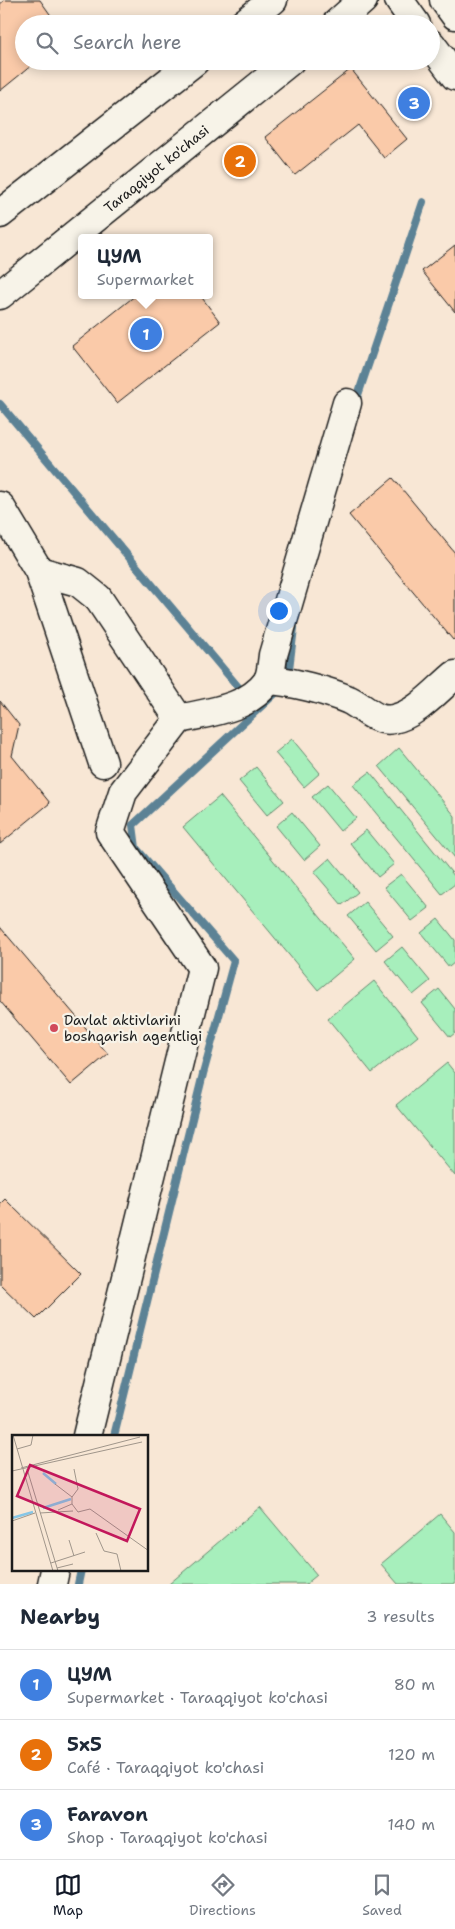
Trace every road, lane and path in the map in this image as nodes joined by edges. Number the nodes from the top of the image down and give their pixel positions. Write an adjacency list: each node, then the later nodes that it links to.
1 (273, 0): 5 (street)
2 (363, 0): 6 (street)
3 (399, 0): 7 (street)
4 (444, 0): 8 (street)
5 (254, 15)
6 (346, 15)
7 (410, 15)
8 (455, 15)
9 (440, 56): 12 (street)
10 (184, 70): 13 (street)
11 (279, 70): 14 (street, Taraqqiyot ko'chasi)
12 (455, 76)
13 (0, 214)
14 (0, 295)
15 (347, 403): 19 (street)
16 (0, 506): 17 (street)
17 (38, 572): 20 (street); 21 (street)
18 (455, 675): 19 (street)
19 (256, 691): 20 (street)
20 (179, 719): 22 (street)
21 (103, 763)
22 (87, 1435)

